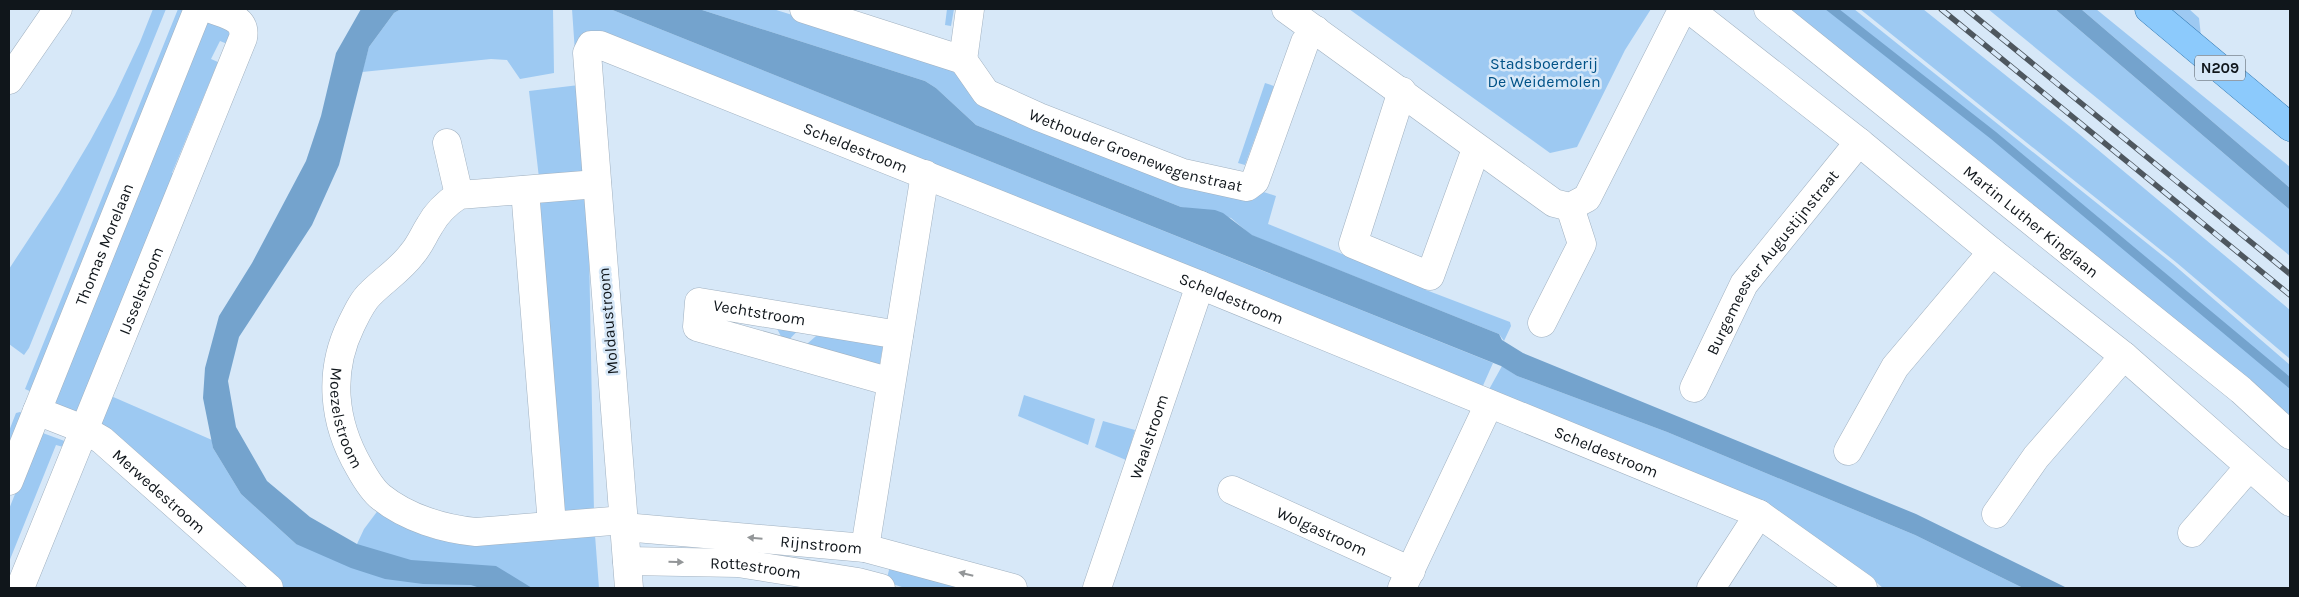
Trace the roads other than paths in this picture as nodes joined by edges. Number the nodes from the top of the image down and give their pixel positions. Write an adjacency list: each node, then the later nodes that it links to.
1 (58, 9): 14 (street)
2 (198, 9): 35 (street, Thomas Morelaan)
3 (211, 9): 36 (street, IJsselstroom)
4 (804, 9): 13 (street)
5 (970, 9): 13 (street)
6 (1286, 9): 11 (street)
7 (1685, 9): 24 (street)
8 (1689, 9): 17 (street)
9 (1768, 9): 37 (street, Martin Luther Kinglaan)
10 (2149, 9): 16 (main road, N209)
11 (1316, 30): 13 (street, Wethouder Groenewegenstraat); 15 (street)
12 (587, 53): 20 (street, Scheldestroom); 21 (street, Moldaustroom)
13 (963, 60)
14 (9, 80)
15 (1402, 91): 19 (street); 19 (street)
16 (2290, 126)
17 (1859, 142): 25 (street); 33 (street, Burgemeester Augustijnstraat)
18 (447, 143): 23 (street)
19 (1476, 148): 24 (street)
20 (925, 174): 26 (street, Scheldestroom); 29 (street)
21 (598, 184): 22 (street); 45 (street, Moldaustroom)
22 (525, 190): 23 (street); 46 (street)
23 (458, 195): 46 (street, Moezelstroom)
24 (1570, 207): 28 (street)
25 (1992, 252): 31 (street); 38 (street)
26 (1200, 285): 34 (street, Scheldestroom); 56 (street, Waalstroom)
27 (817, 321): 29 (street, Vechtstroom); 30 (street, Vechtstroom); 30 (street, Vechtstroom)
28 (1542, 323)
29 (899, 335): 32 (street)
30 (787, 352): 32 (street, Vechtstroom)
31 (2124, 356): 39 (street); 44 (street)
32 (891, 382): 48 (street)
33 (1694, 388)
34 (1489, 404): 43 (street, Scheldestroom); 50 (street, Wolgastroom)
35 (37, 411): 36 (street, Merwedestroom); 40 (street, Thomas Morelaan)
36 (84, 429): 52 (street, IJsselstroom); 53 (street, Merwedestroom)
37 (2290, 435)
38 (1848, 451)
39 (2249, 467): 42 (street); 47 (street)
40 (9, 481)
41 (1232, 490): 50 (street, Wolgastroom)
42 (2290, 502)
43 (1759, 514): 57 (street); 58 (street, Scheldestroom)
44 (1996, 514)
45 (624, 523): 46 (street, Moezelstroom); 48 (street, Rijnstroom, one-way to 45); 49 (street, Moldaustroom)
46 (552, 525)
47 (2192, 533)
48 (865, 548): 55 (street, Rijnstroom, one-way to 48)
49 (627, 561): 51 (street, Rottestroom, one-way to 51); 54 (street, Moldaustroom)
50 (1406, 580)
51 (865, 586)
52 (20, 588)
53 (269, 588)
54 (629, 588)
55 (1013, 588)
56 (1097, 588)
57 (1711, 588)
58 (1863, 588)

